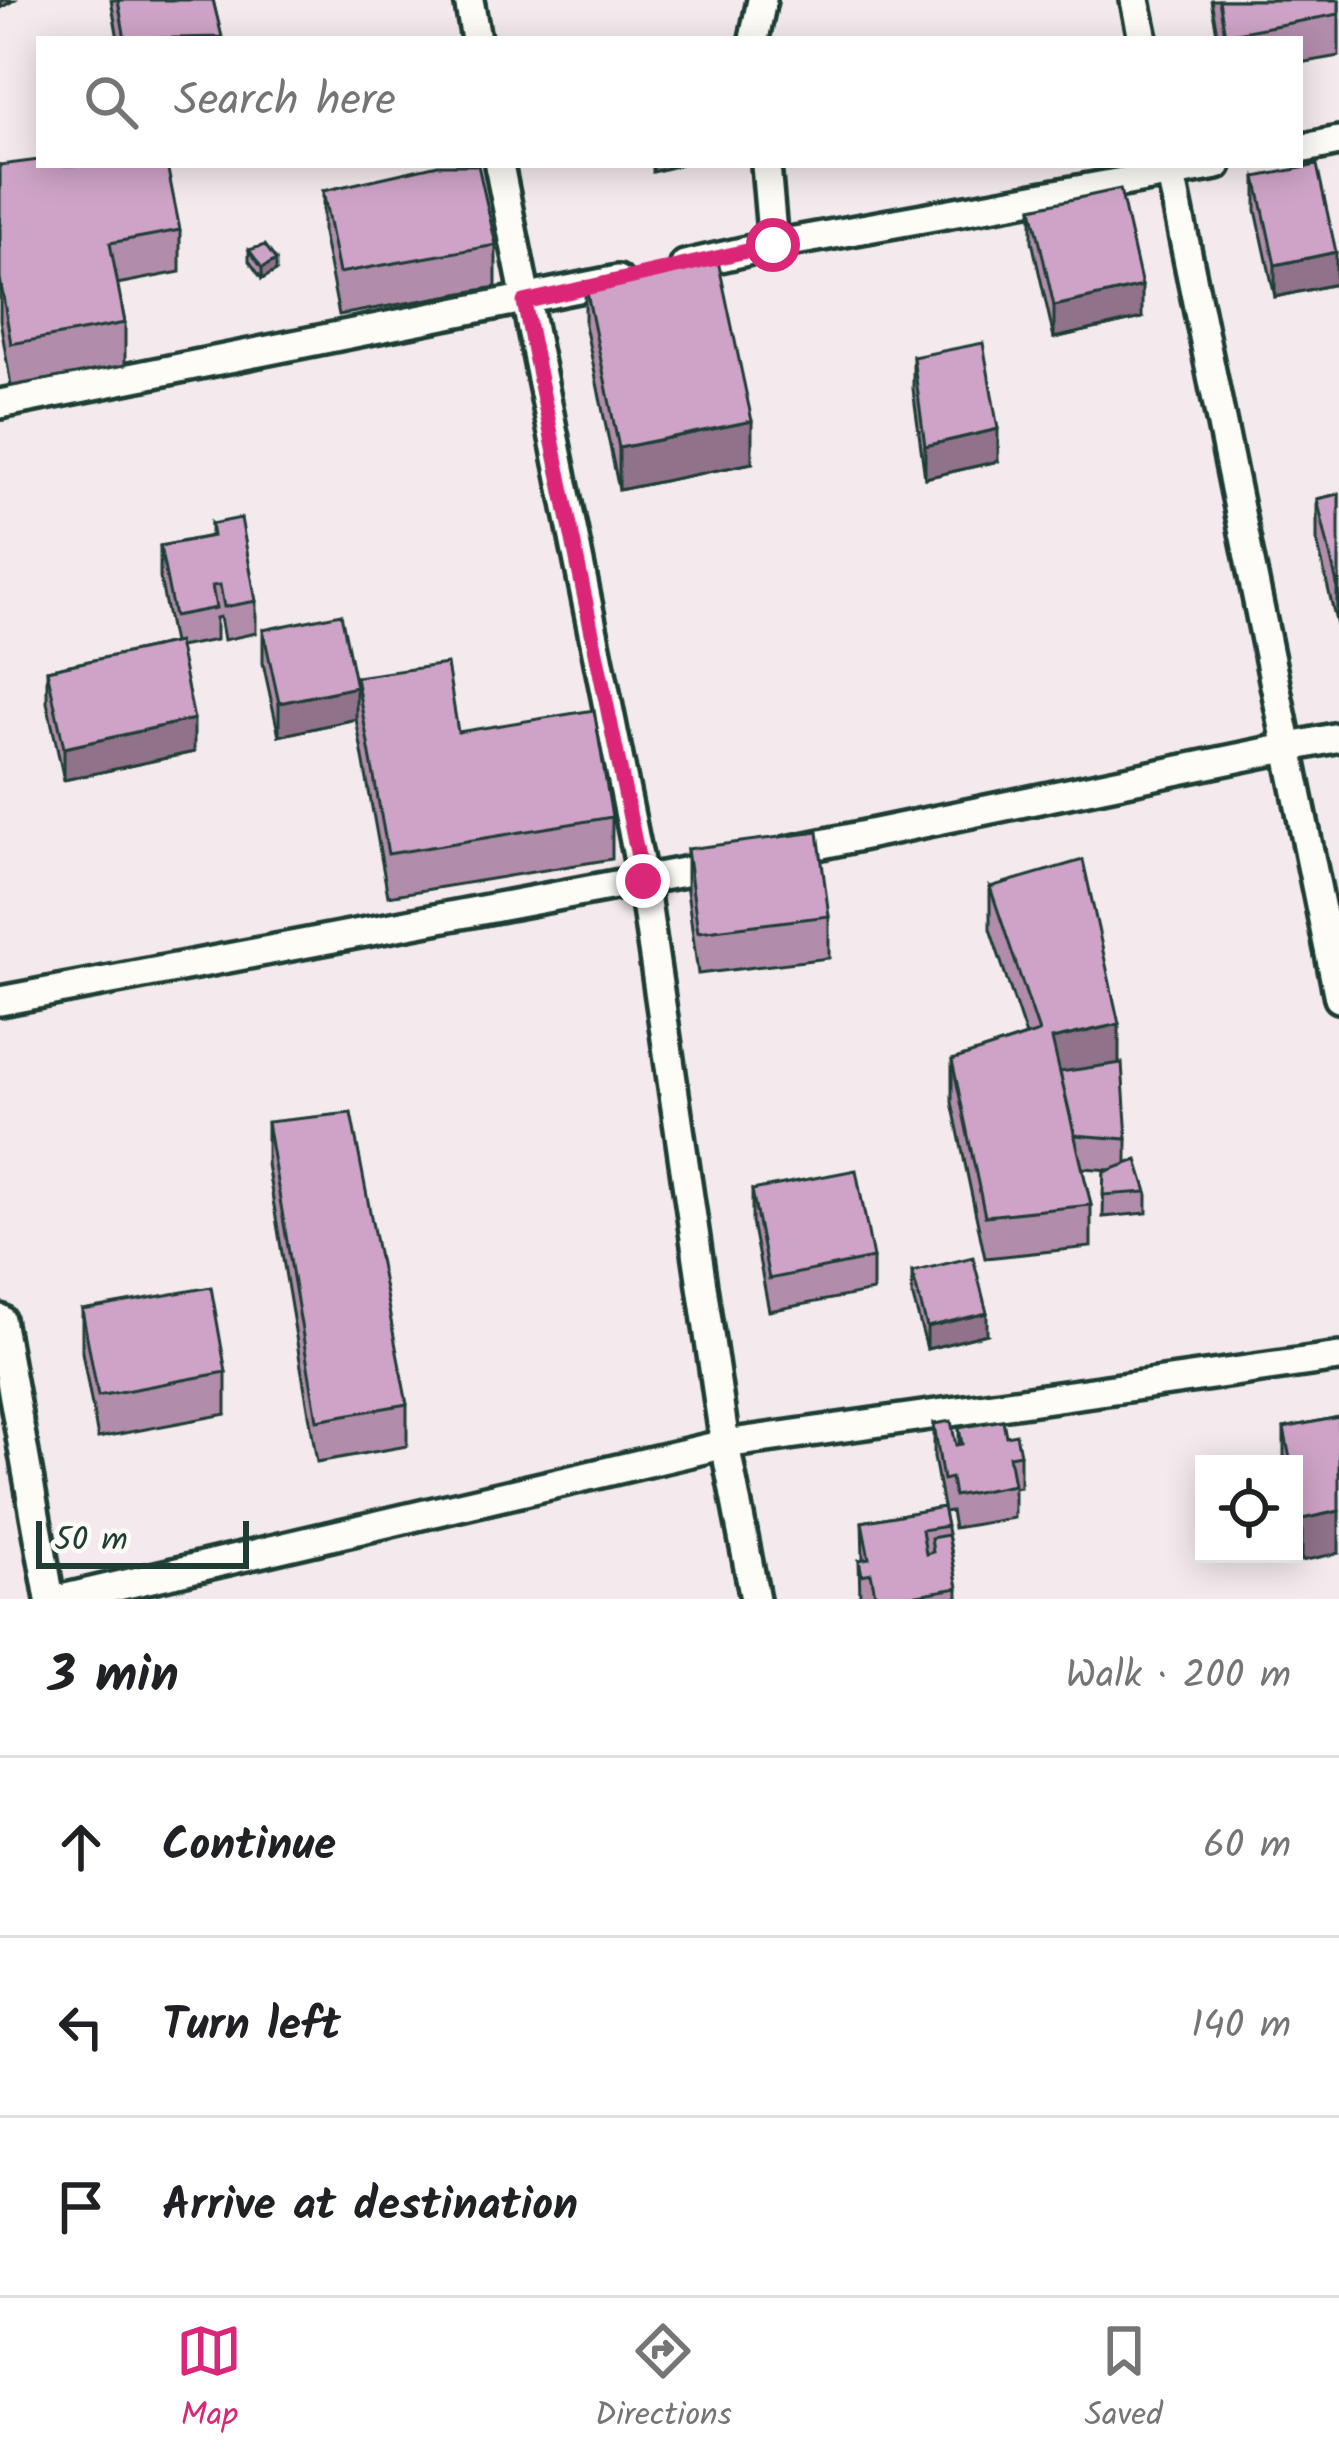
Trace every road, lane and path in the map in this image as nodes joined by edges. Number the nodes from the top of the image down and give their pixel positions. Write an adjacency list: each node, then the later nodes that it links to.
1 (469, 0): 4 (street)
2 (762, 0): 5 (street)
3 (1136, 0): 6 (street)
4 (475, 36)
5 (755, 36)
6 (1142, 36)
7 (1339, 141): 8 (street)
8 (1303, 148)
9 (500, 168): 13 (street)
10 (766, 168): 12 (street)
11 (1169, 170): 12 (street); 16 (street)
12 (773, 245): 13 (street)
13 (524, 302): 14 (street); 17 (street)
14 (0, 404)
15 (1339, 737): 16 (street)
16 (1285, 748): 17 (street); 18 (street)
17 (643, 881): 19 (street); 22 (street)
18 (1339, 998)
19 (0, 1000)
20 (0, 1319): 23 (street)
21 (1339, 1357): 22 (street)
22 (725, 1444): 24 (street); 25 (street)
23 (50, 1599)
24 (62, 1599)
25 (755, 1599)

